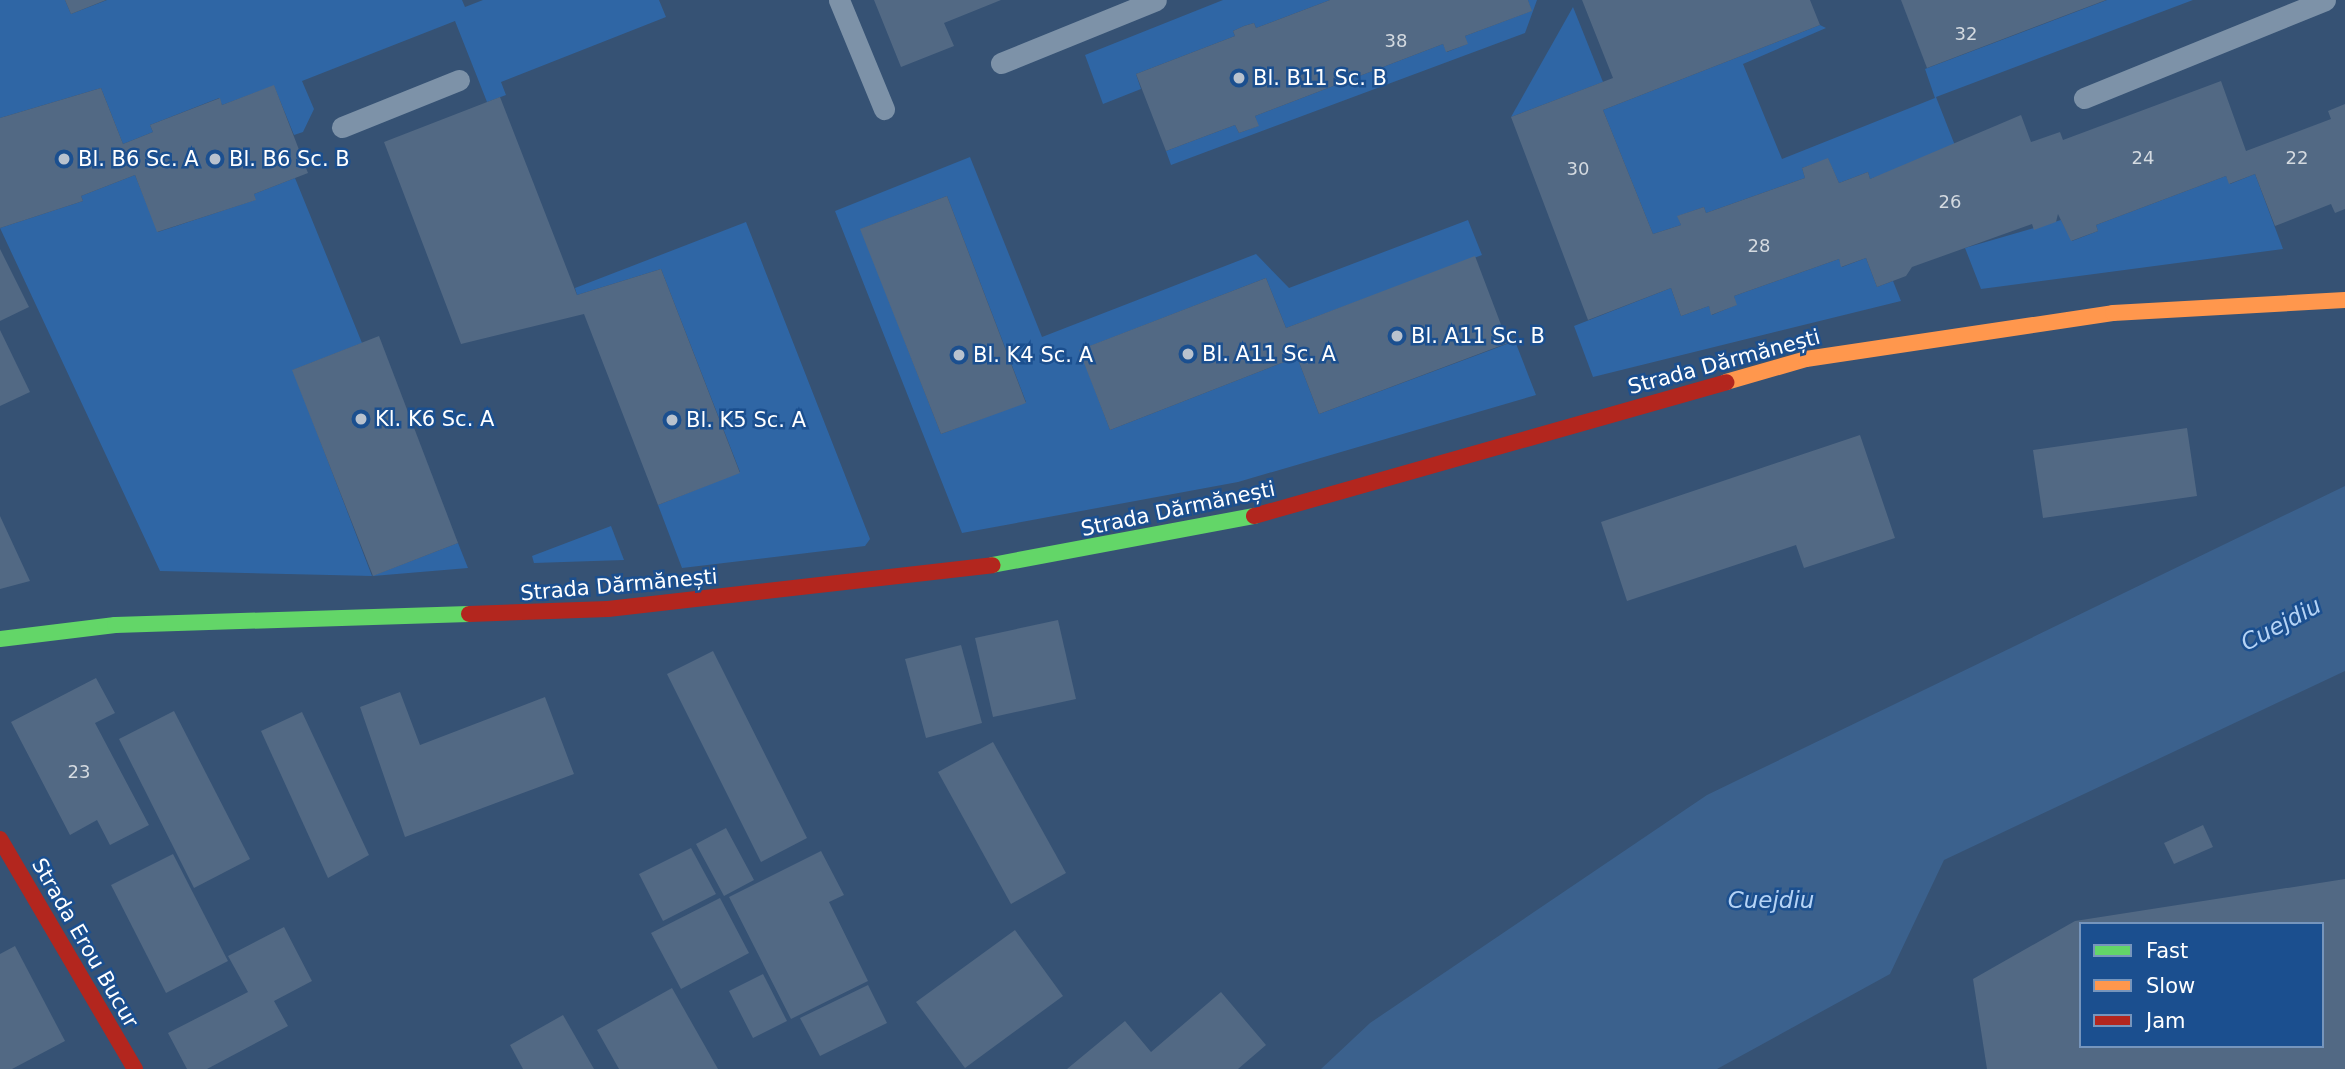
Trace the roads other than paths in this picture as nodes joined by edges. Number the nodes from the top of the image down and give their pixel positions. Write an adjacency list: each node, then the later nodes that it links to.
1 (839, 0): 7 (lane)
2 (1156, 0): 4 (lane)
3 (2325, 0): 6 (lane)
4 (1001, 63)
5 (459, 80): 8 (lane)
6 (2084, 98)
7 (884, 109)
8 (342, 127)
9 (2345, 300): 10 (street, Strada Dărmănești)
10 (0, 639)
11 (0, 839): 12 (street, Strada Erou Bucur)
12 (135, 1069)

